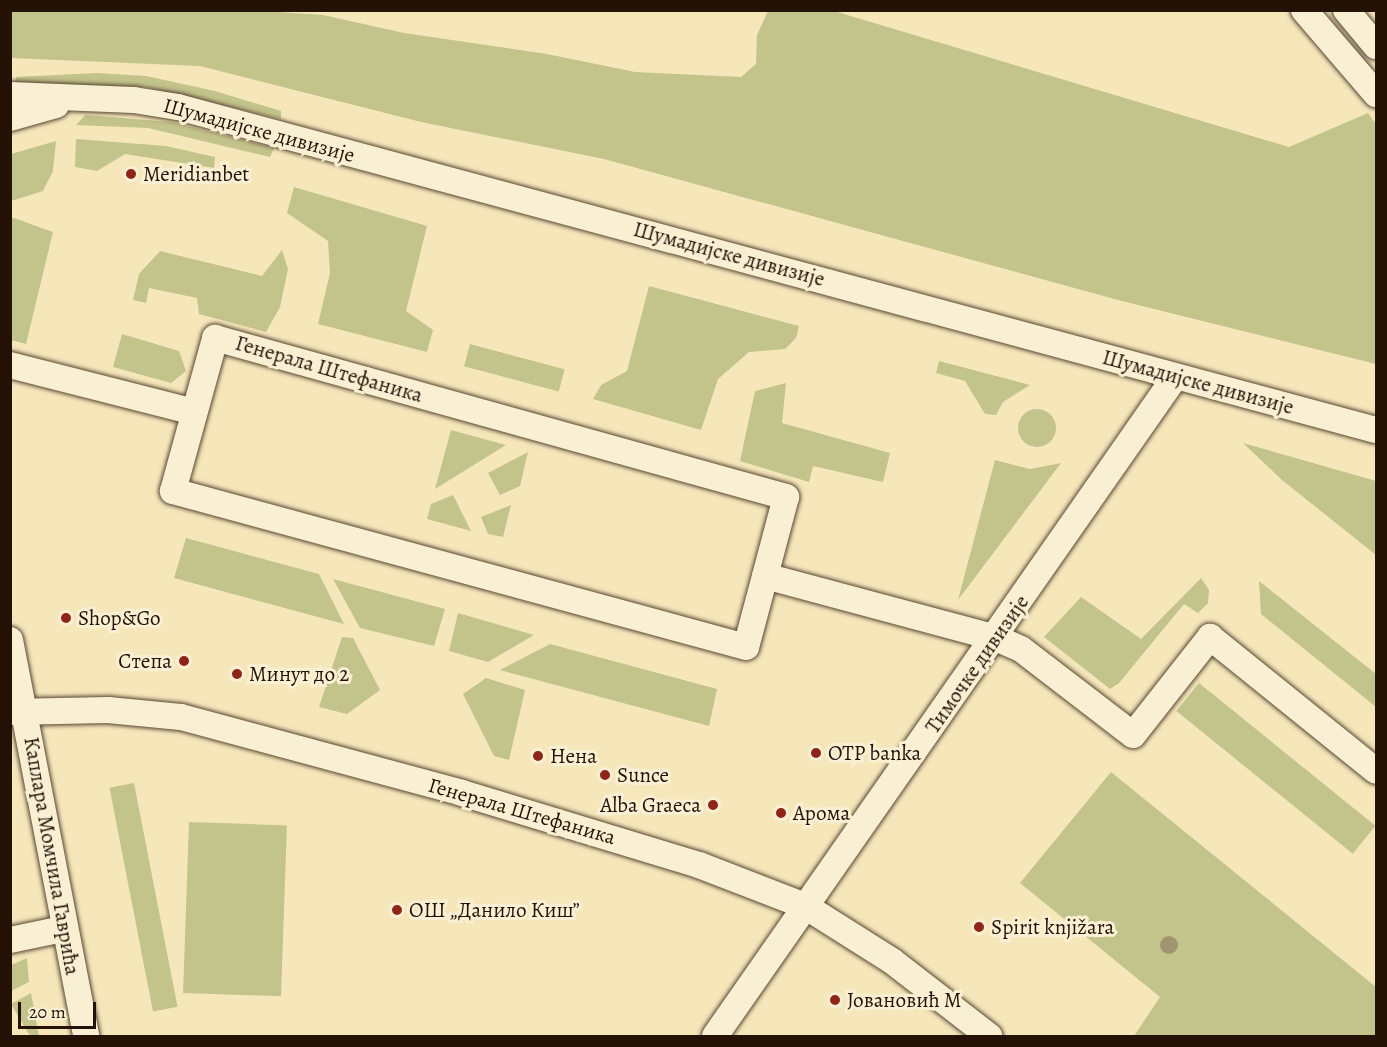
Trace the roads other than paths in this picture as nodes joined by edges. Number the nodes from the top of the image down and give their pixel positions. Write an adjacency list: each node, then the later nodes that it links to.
1 (1304, 10): 4 (street)
2 (1346, 10): 3 (street)
3 (1377, 46)
4 (1377, 94)
5 (10, 95): 6 (street, Шумадијске дивизије)
6 (78, 99): 7 (street, Шумадијске дивизије); 9 (street, Шумадијске дивизије)
7 (10, 118)
8 (10, 365): 10 (street)
9 (1174, 377): 11 (street, Шумадијске дивизије); 13 (street, Тимочке дивизије)
10 (194, 412): 12 (street, Генерала Штефаника); 12 (street, Генерала Штефаника)
11 (1377, 430)
12 (765, 576): 13 (street)
13 (996, 638): 16 (street); 17 (street, Тимочке дивизије)
14 (10, 640): 15 (street, Каплара Момчила Гаврића)
15 (18, 711): 17 (street, Генерала Штефаника); 18 (street, Каплара Момчила Гаврића)
16 (1377, 771)
17 (805, 906): 21 (street, Тимочке дивизије); 22 (street, Генерала Штефаника)
18 (63, 929): 19 (street); 20 (street, Каплара Момчила Гаврића)
19 (10, 940)
20 (86, 1036)
21 (715, 1036)
22 (989, 1036)

